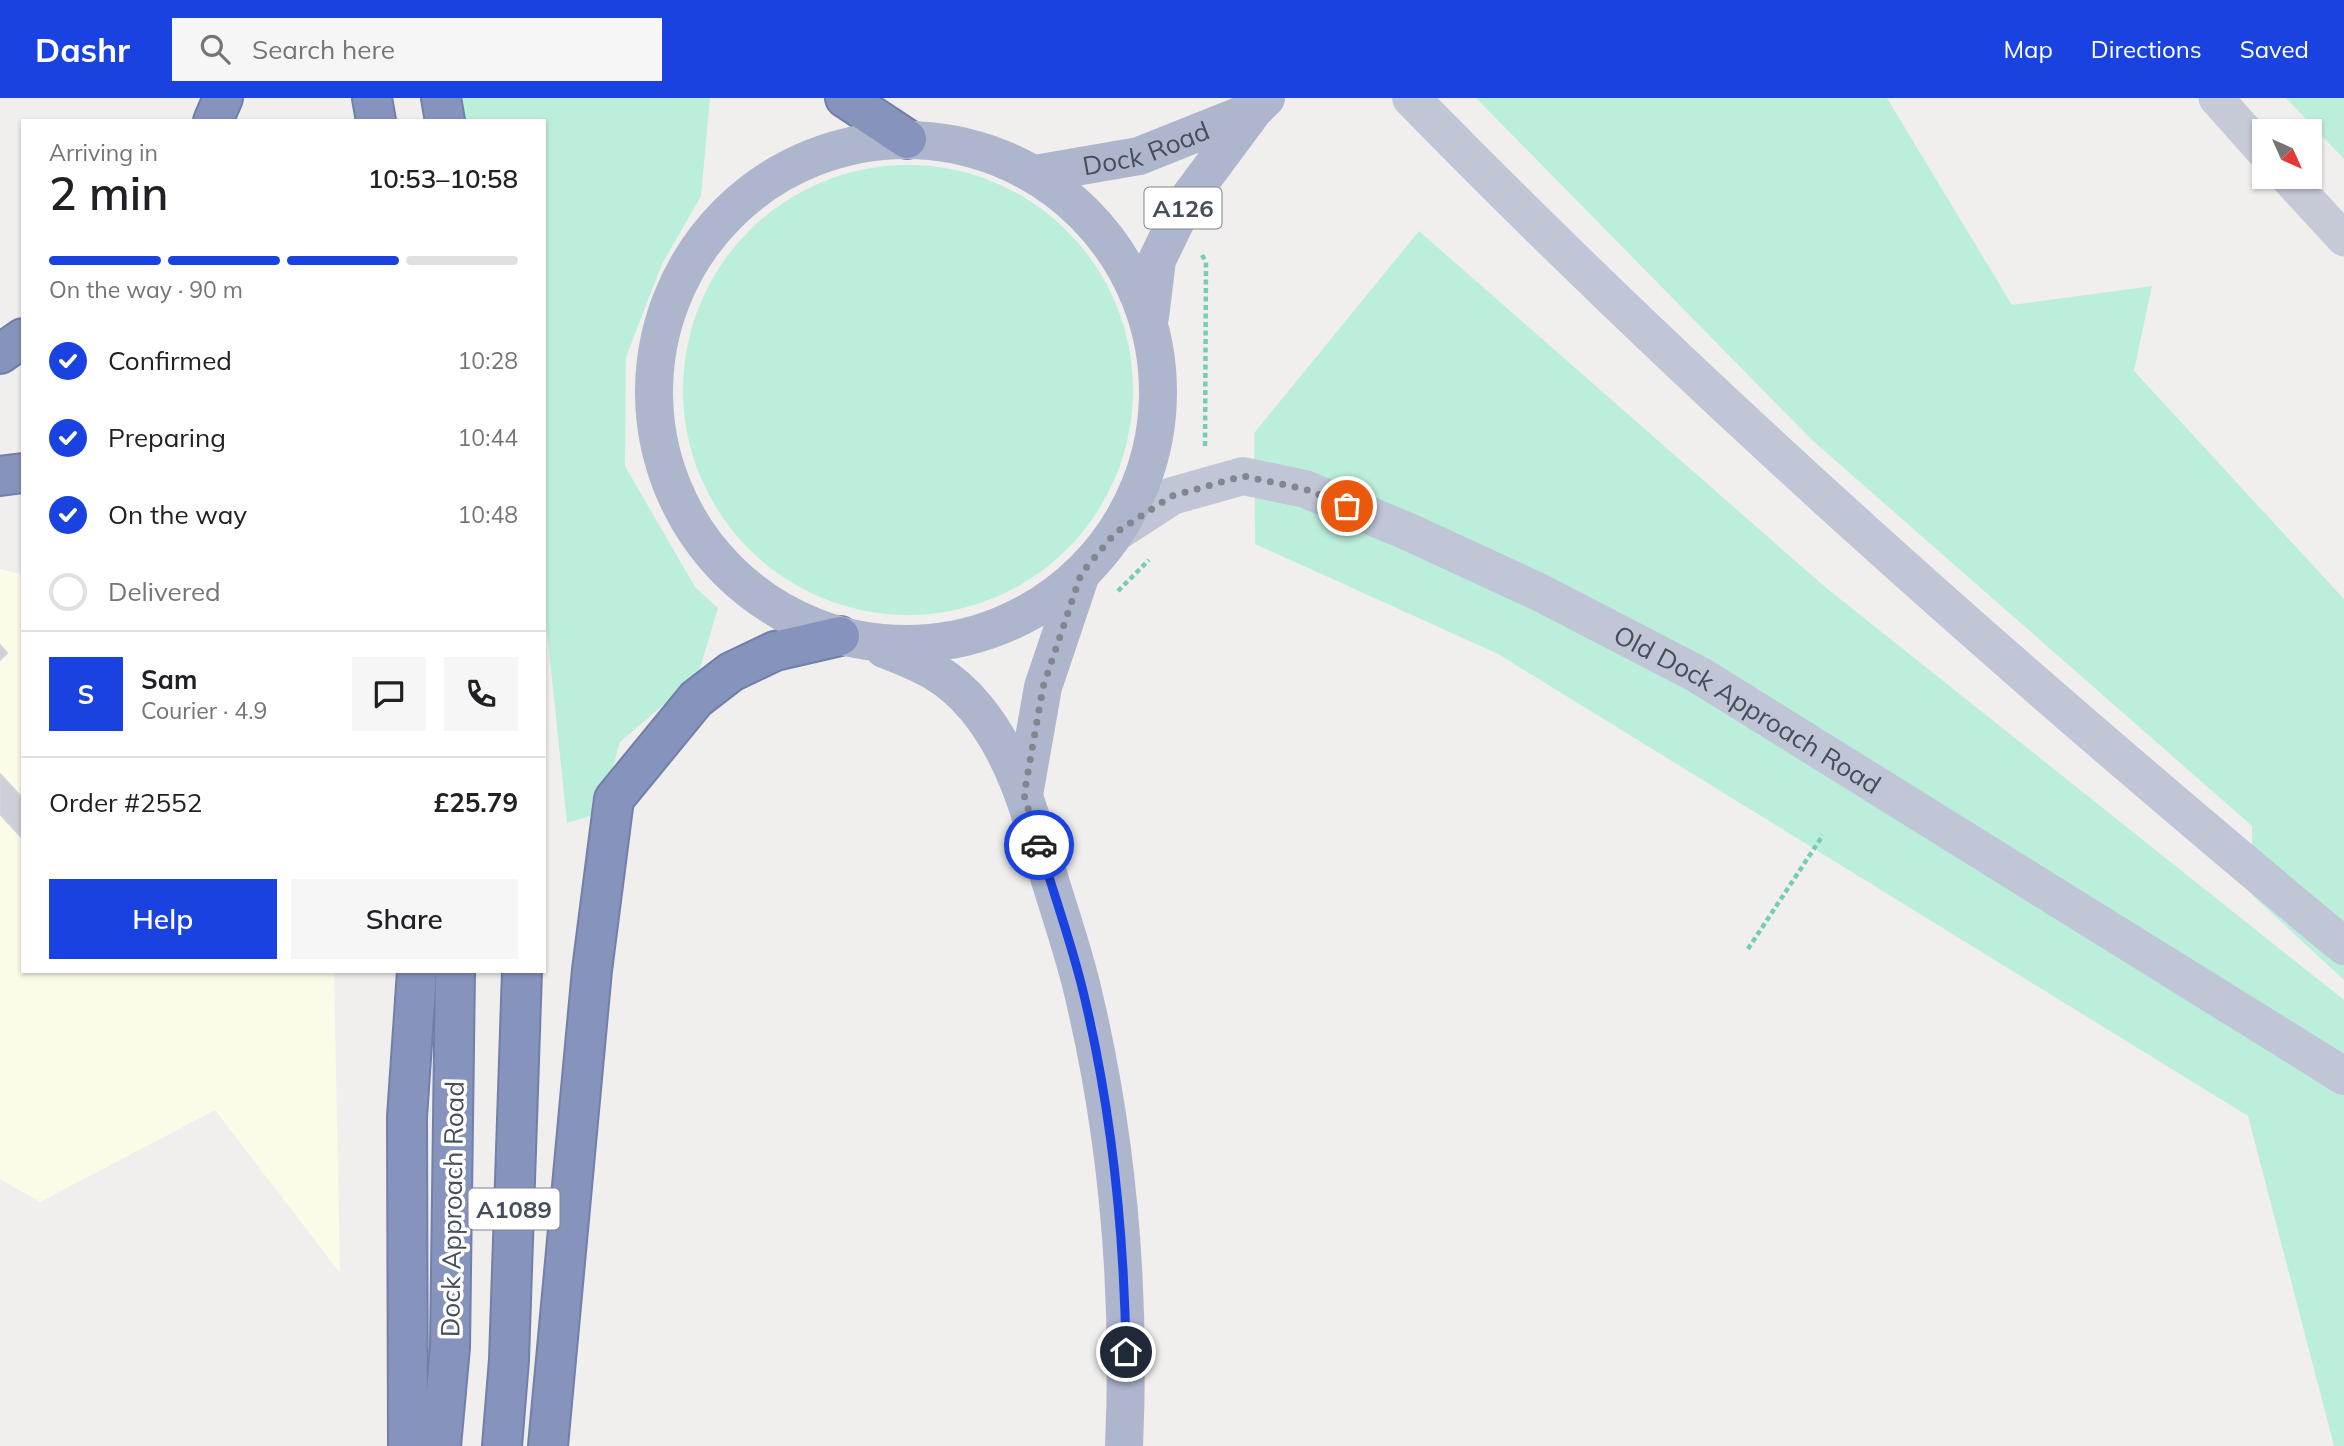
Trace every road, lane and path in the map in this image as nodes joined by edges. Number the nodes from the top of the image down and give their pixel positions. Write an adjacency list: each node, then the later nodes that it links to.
1 (223, 98): 8 (highway)
2 (372, 98): 9 (highway)
3 (441, 98): 10 (highway)
4 (845, 98): 12 (highway)
5 (1411, 98): 30 (street)
6 (2216, 98): 11 (street)
7 (1260, 104): 13 (main road, Dock Road / A126); 15 (main road, Dock Road / A126)
8 (214, 119)
9 (376, 119)
10 (445, 119)
11 (2252, 138)
12 (906, 139): 13 (main road); 27 (main road)
13 (1035, 174): 17 (main road)
14 (2298, 189): 16 (street)
15 (1173, 227): 17 (main road, Dock Road / A126); 22 (path)
16 (2344, 239)
17 (1150, 323): 23 (main road)
18 (21, 339): 19 (highway)
19 (0, 354)
20 (21, 473): 21 (highway)
21 (0, 476)
22 (1212, 485): 23 (street, Old Dock Approach Road); 35 (street, Old Dock Approach Road)
23 (1115, 533): 25 (main road)
24 (1153, 557): 26 (path)
25 (1081, 574): 27 (main road); 28 (main road)
26 (1116, 593)
27 (853, 638): 28 (main road); 39 (highway)
28 (1024, 795): 40 (main road)
29 (1823, 835): 31 (path)
30 (2344, 946)
31 (1748, 949)
32 (416, 973): 36 (highway)
33 (455, 973): 37 (highway, Dock Approach Road / A1089)
34 (522, 973): 38 (highway, A1089)
35 (2344, 1076)
36 (408, 1446)
37 (441, 1446)
38 (502, 1446)
39 (548, 1446)
40 (1124, 1446)

